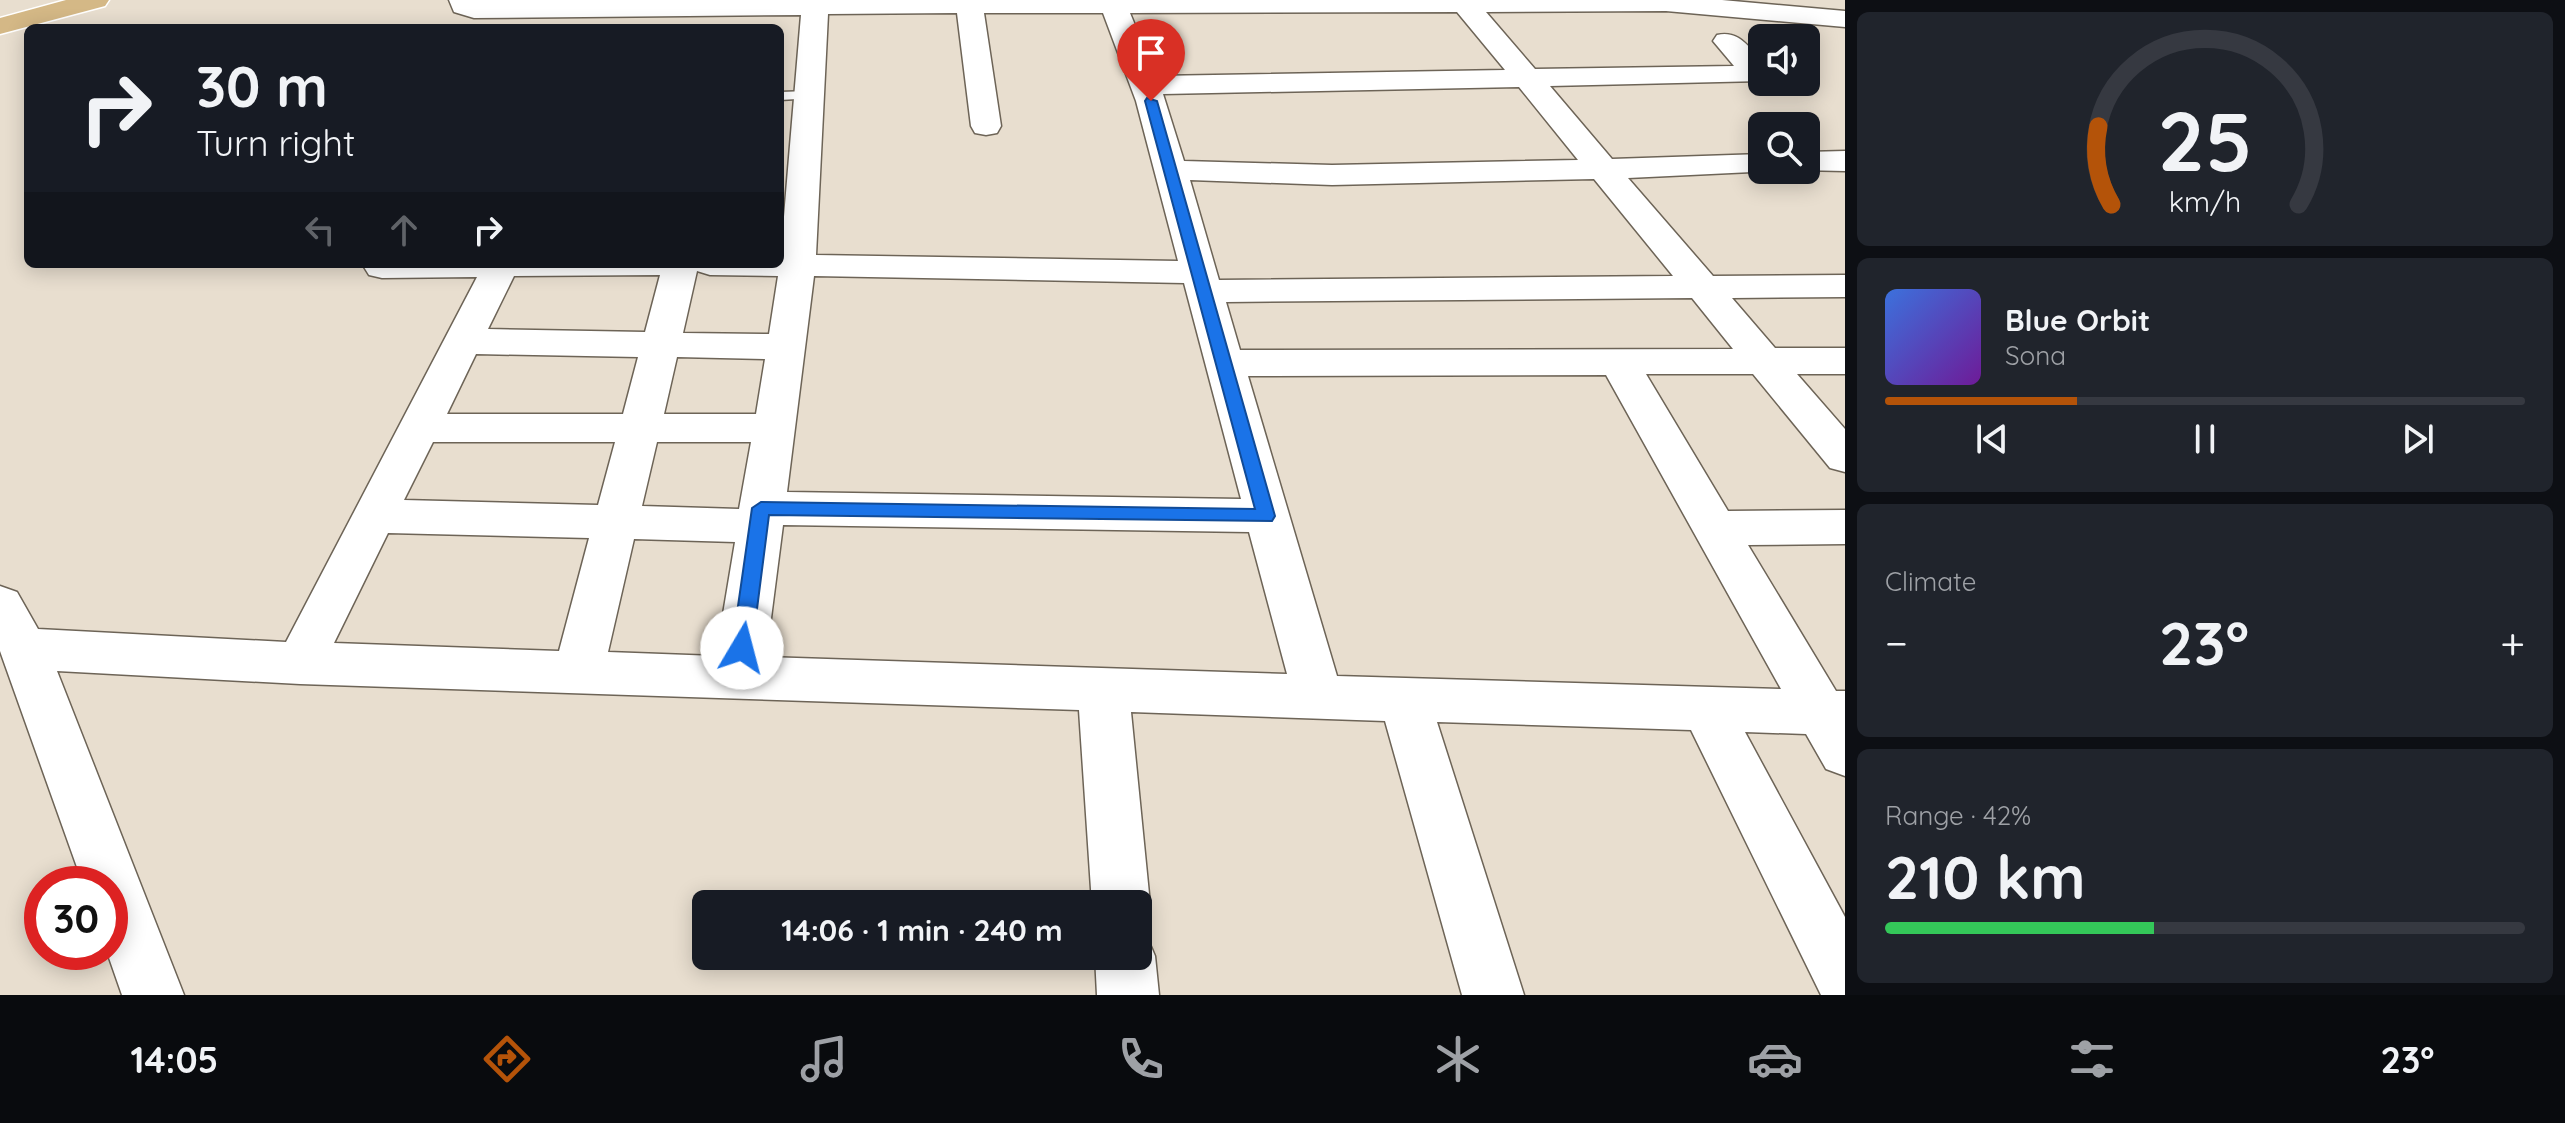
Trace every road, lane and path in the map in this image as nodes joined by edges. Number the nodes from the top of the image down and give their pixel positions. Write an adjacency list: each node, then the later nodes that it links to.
1 (41, 0): 10 (main road)
2 (96, 0): 12 (main road)
3 (462, 0): 9 (street)
4 (1826, 0): 11 (street)
5 (970, 2): 8 (street); 9 (street); 17 (street)
6 (1463, 2): 7 (street); 8 (street); 14 (street)
7 (1681, 2): 11 (street)
8 (1113, 3): 15 (street)
9 (814, 4): 16 (street)
10 (0, 11)
11 (1845, 19)
12 (0, 26)
13 (1727, 41): 14 (street)
14 (1529, 80): 15 (street); 22 (street)
15 (1145, 85): 23 (street)
16 (794, 96): 18 (street)
17 (986, 126)
18 (793, 141): 24 (street)
19 (1845, 161): 20 (street)
20 (1820, 162)
21 (1748, 164): 22 (street)
22 (1603, 169): 23 (street); 31 (street)
23 (1171, 170): 29 (street)
24 (791, 208): 26 (street)
25 (784, 264): 26 (street)
26 (798, 264): 29 (street); 34 (street)
27 (500, 268): 32 (street)
28 (680, 268): 33 (street)
29 (1201, 281): 31 (street); 38 (street)
30 (1845, 286): 31 (street)
31 (1702, 287): 37 (street)
32 (465, 341): 33 (street); 40 (street)
33 (658, 346): 34 (street); 39 (street)
34 (786, 347): 41 (street)
35 (1845, 361): 37 (street)
36 (1619, 362): 37 (street); 38 (street); 48 (street)
37 (1764, 362): 42 (street)
38 (1224, 363): 44 (street)
39 (641, 425): 40 (street); 41 (street); 46 (street)
40 (421, 428): 43 (street)
41 (774, 428): 45 (street)
42 (1845, 457)
43 (375, 516): 46 (street); 50 (street)
44 (1266, 516): 45 (street); 54 (street)
45 (760, 517): 46 (street); 52 (street)
46 (618, 523): 51 (street)
47 (1845, 527): 48 (street)
48 (1716, 528): 57 (street)
49 (12, 627): 50 (street); 61 (street)
50 (300, 663): 51 (street)
51 (578, 673): 52 (street)
52 (738, 678): 53 (street)
53 (1103, 690): 54 (street); 58 (street)
54 (1318, 697): 55 (street)
55 (1404, 699): 56 (street); 63 (street)
56 (1706, 709): 57 (street); 60 (street)
57 (1838, 726)
58 (1120, 890)
59 (1126, 970): 62 (street)
60 (1845, 978)
61 (153, 995)
62 (1128, 995)
63 (1493, 995)

